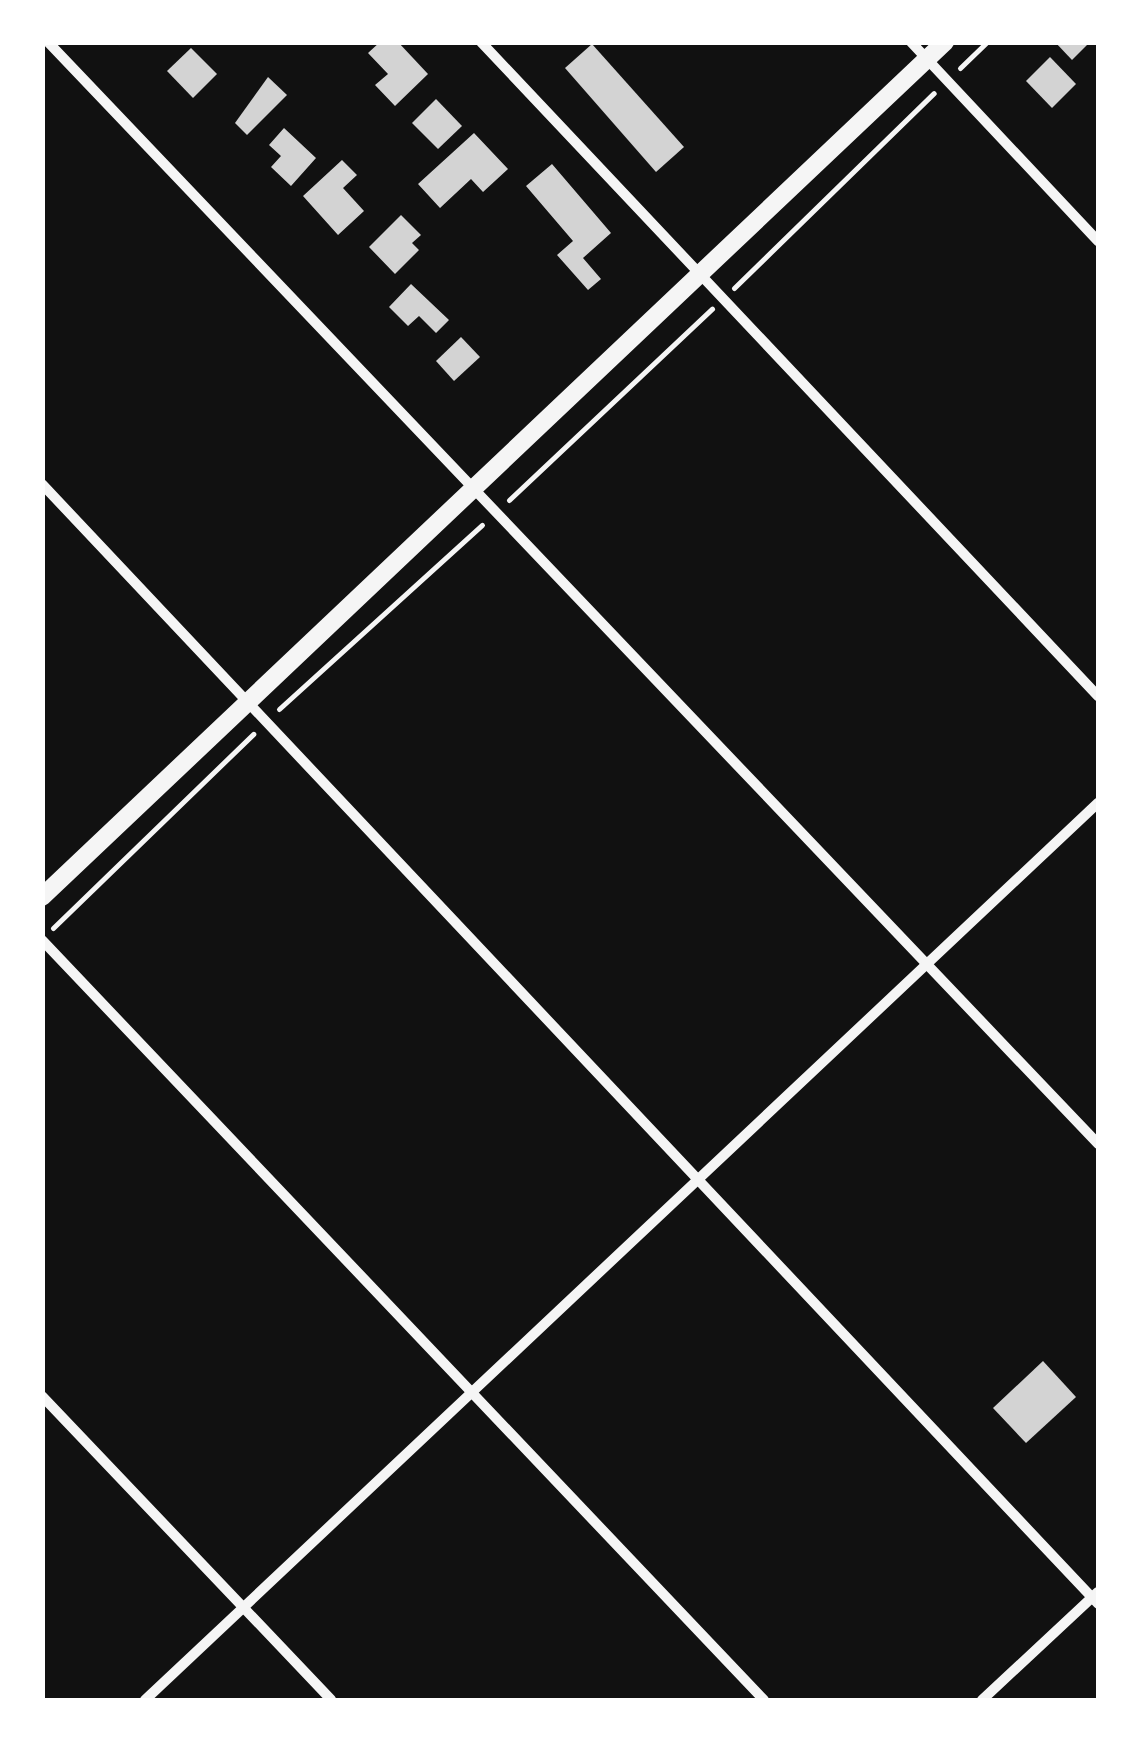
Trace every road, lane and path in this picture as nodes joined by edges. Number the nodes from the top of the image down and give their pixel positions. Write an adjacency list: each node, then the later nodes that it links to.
1 (48, 42): 12 (street)
2 (481, 42): 9 (street)
3 (911, 42): 6 (street)
4 (945, 42): 6 (street)
5 (987, 42): 7 (path)
6 (927, 60): 7 (street); 9 (street)
7 (947, 81): 8 (street); 10 (path)
8 (1098, 241)
9 (697, 274): 10 (street); 12 (street)
10 (722, 300): 13 (path); 14 (street)
11 (42, 484): 15 (street)
12 (474, 487): 13 (street); 15 (street)
13 (497, 512): 16 (path); 20 (street)
14 (1098, 696)
15 (248, 701): 16 (street); 18 (street)
16 (266, 721): 19 (path); 22 (street)
17 (1098, 803): 20 (street)
18 (42, 897)
19 (42, 939): 23 (street)
20 (927, 963): 21 (street); 22 (street)
21 (1098, 1144)
22 (700, 1180): 23 (street); 25 (street)
23 (472, 1394): 26 (street); 29 (street)
24 (42, 1396): 26 (street)
25 (1096, 1598): 30 (street)
26 (243, 1608): 27 (street); 28 (street)
27 (146, 1700)
28 (330, 1700)
29 (764, 1700)
30 (982, 1700)

